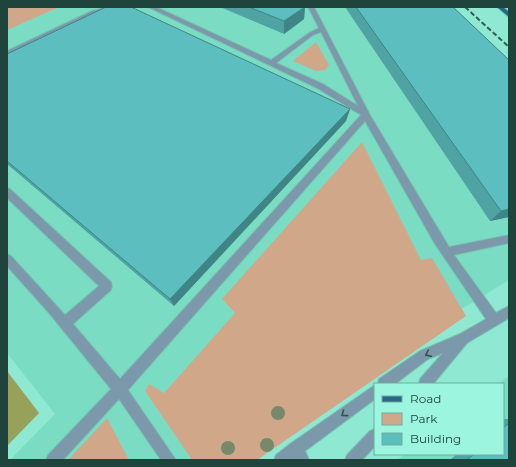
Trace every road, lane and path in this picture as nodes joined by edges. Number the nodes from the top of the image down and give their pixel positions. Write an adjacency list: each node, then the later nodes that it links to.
1 (115, 7): 7 (street)
2 (151, 7): 8 (street)
3 (311, 7): 6 (street)
4 (500, 7): 5 (main road)
5 (509, 15)
6 (322, 29): 8 (street); 9 (street)
7 (7, 54)
8 (272, 62): 9 (street)
9 (366, 115): 12 (street); 20 (street)
10 (7, 192): 16 (street)
11 (509, 239): 12 (street)
12 (446, 252): 15 (street)
13 (7, 259): 16 (street)
14 (509, 312): 15 (street)
15 (494, 321): 17 (street)
16 (65, 324): 20 (street)
17 (464, 338): 18 (street, one-way to 18); 19 (street)
18 (385, 383)
19 (426, 383)
20 (120, 389): 24 (street); 25 (street)
21 (374, 392): 23 (street, one-way to 23)
22 (374, 437): 27 (street)
23 (299, 454): 26 (street)
24 (53, 460)
25 (169, 460)
26 (281, 460)
27 (352, 460)

